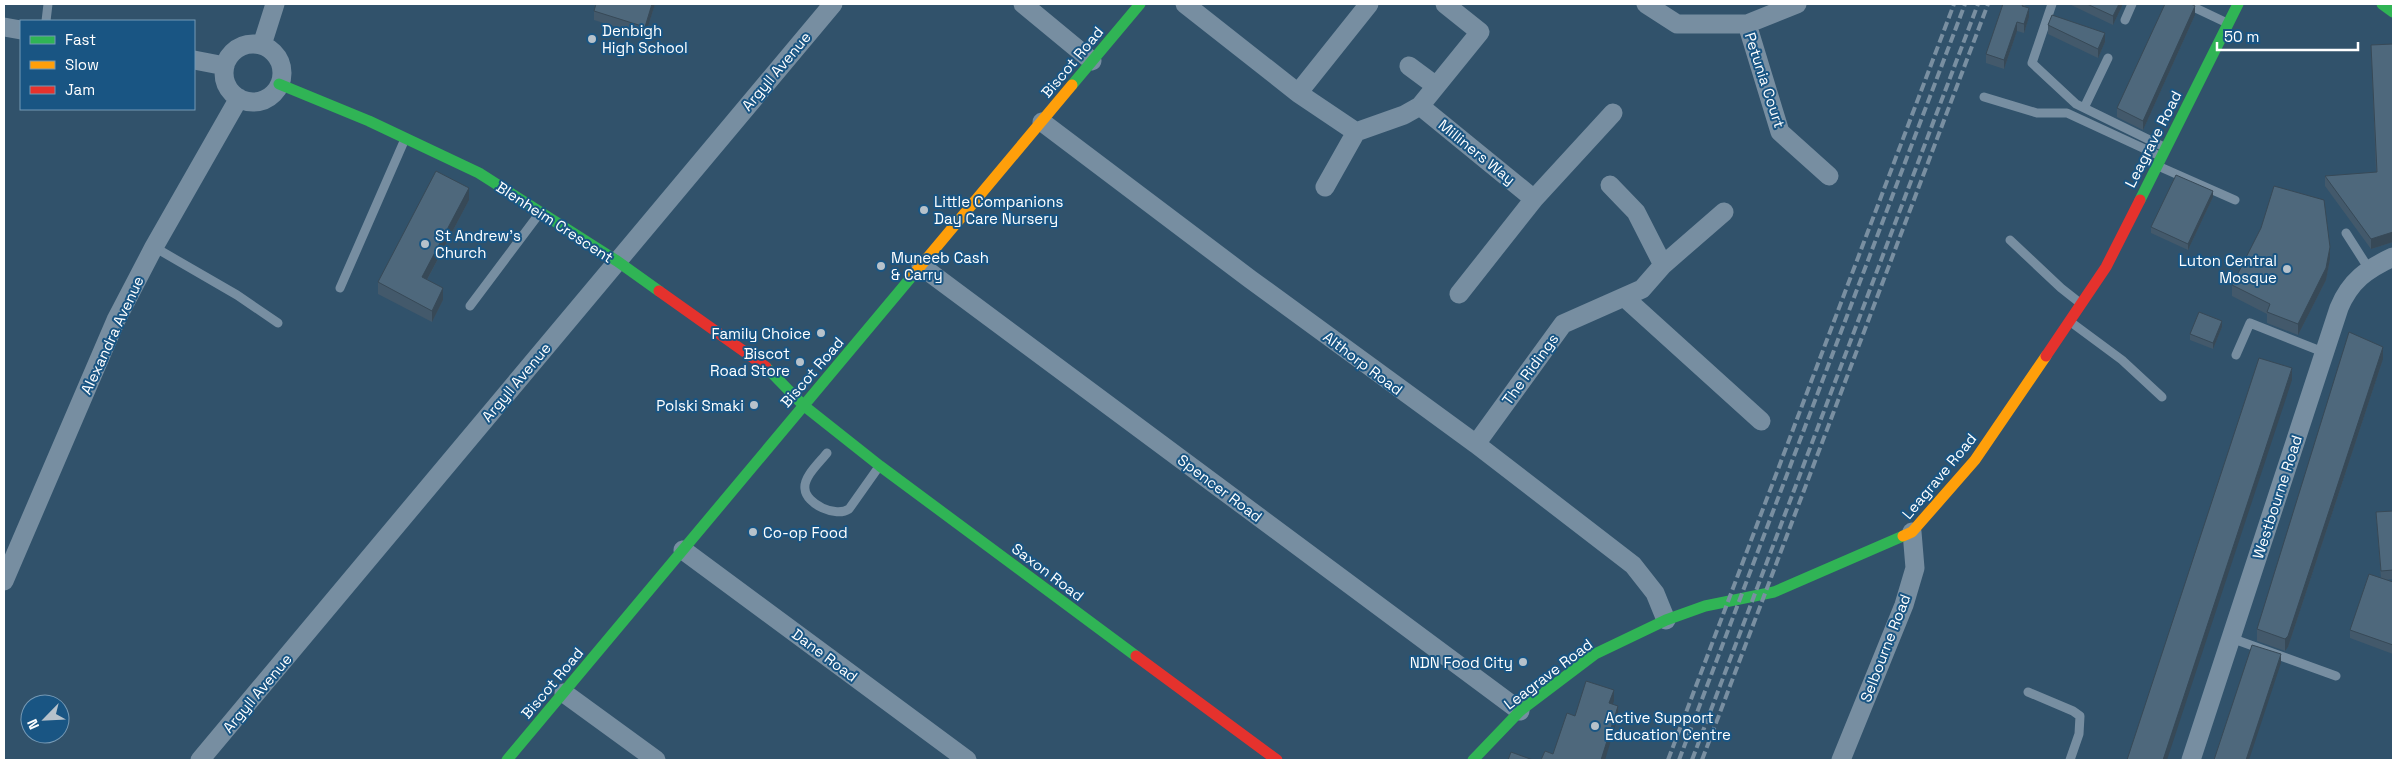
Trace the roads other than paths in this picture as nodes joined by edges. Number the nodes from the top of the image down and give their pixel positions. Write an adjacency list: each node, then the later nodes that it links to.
1 (48, 4): 17 (lane)
2 (275, 4): 23 (street)
3 (833, 4): 52 (street, Argyll Avenue)
4 (1024, 4): 26 (street)
5 (1140, 4): 26 (street, Biscot Road)
6 (1185, 4): 31 (street)
7 (1369, 4): 31 (street)
8 (1446, 4): 30 (street)
9 (1646, 4): 19 (street)
10 (1796, 4): 19 (street)
11 (2052, 4): 35 (lane)
12 (2132, 4): 18 (lane)
13 (2187, 4): 20 (lane)
14 (2238, 4): 20 (street, Leagrave Road)
15 (2382, 4): 16 (street)
16 (2393, 12)
17 (46, 20)
18 (2125, 20)
19 (1747, 24): 41 (street, Petunia Court)
20 (2228, 24): 40 (street, Leagrave Road)
21 (4, 27): 22 (street)
22 (20, 30)
23 (262, 45): 27 (street); 29 (street)
24 (2108, 58): 35 (lane)
25 (195, 60): 27 (street)
26 (1092, 61): 37 (street, Biscot Road)
27 (225, 66): 33 (street)
28 (1409, 66): 30 (street)
29 (279, 84): 33 (street); 39 (street, Blenheim Crescent)
30 (1436, 86): 34 (street)
31 (1298, 93): 38 (street)
32 (1984, 97): 40 (lane)
33 (239, 98): 50 (street, Alexandra Avenue)
34 (1420, 106): 38 (street); 44 (street, Milliners Way)
35 (2084, 108): 40 (lane)
36 (1613, 113): 44 (street)
37 (1042, 122): 54 (street, Biscot Road); 68 (street, Althorp Road)
38 (1356, 132): 43 (street)
39 (406, 138): 46 (street, Blenheim Crescent); 56 (lane)
40 (2160, 156): 45 (lane); 59 (street, Leagrave Road)
41 (1829, 176)
42 (1610, 185): 53 (street)
43 (1325, 187)
44 (1534, 199): 57 (street)
45 (2235, 200)
46 (540, 212): 52 (street, Blenheim Crescent); 60 (lane)
47 (1724, 212): 53 (street, The Ridings)
48 (2346, 234): 55 (lane)
49 (2010, 240): 59 (lane)
50 (154, 247): 62 (lane); 73 (street, Alexandra Avenue)
51 (2393, 257): 55 (street, Westbourne Road)
52 (617, 261): 66 (street, Blenheim Crescent); 81 (street, Argyll Avenue)
53 (1663, 265): 58 (street, The Ridings)
54 (921, 266): 66 (street, Biscot Road); 79 (street, Spencer Road)
55 (2369, 269): 63 (street, Westbourne Road)
56 (340, 288)
57 (1458, 294)
58 (1624, 297): 67 (street); 68 (street, The Ridings)
59 (2081, 304): 61 (street, Leagrave Road)
60 (470, 306)
61 (2070, 321): 65 (lane); 71 (street, Leagrave Road)
62 (278, 323)
63 (2323, 352): 64 (lane); 75 (street, Westbourne Road)
64 (2236, 355)
65 (2162, 397)
66 (803, 405): 70 (street, Saxon Road); 72 (street, Biscot Road)
67 (1761, 421)
68 (1476, 444): 74 (street, Althorp Road)
69 (827, 453): 70 (lane)
70 (880, 466): 85 (street, Saxon Road)
71 (1912, 532): 74 (street, Leagrave Road); 80 (street, Selbourne Road)
72 (683, 550): 78 (street, Biscot Road); 84 (street, Dane Road)
73 (4, 581)
74 (1666, 620): 79 (street, Leagrave Road)
75 (2231, 638): 76 (lane); 88 (street, Westbourne Road)
76 (2336, 676)
77 (2028, 692): 87 (lane)
78 (564, 693): 82 (street, Biscot Road); 83 (street)
79 (1520, 711): 86 (street, Leagrave Road)
80 (1848, 758)
81 (200, 760)
82 (507, 760)
83 (656, 760)
84 (967, 760)
85 (1277, 760)
86 (1472, 760)
87 (2070, 760)
88 (2191, 760)

